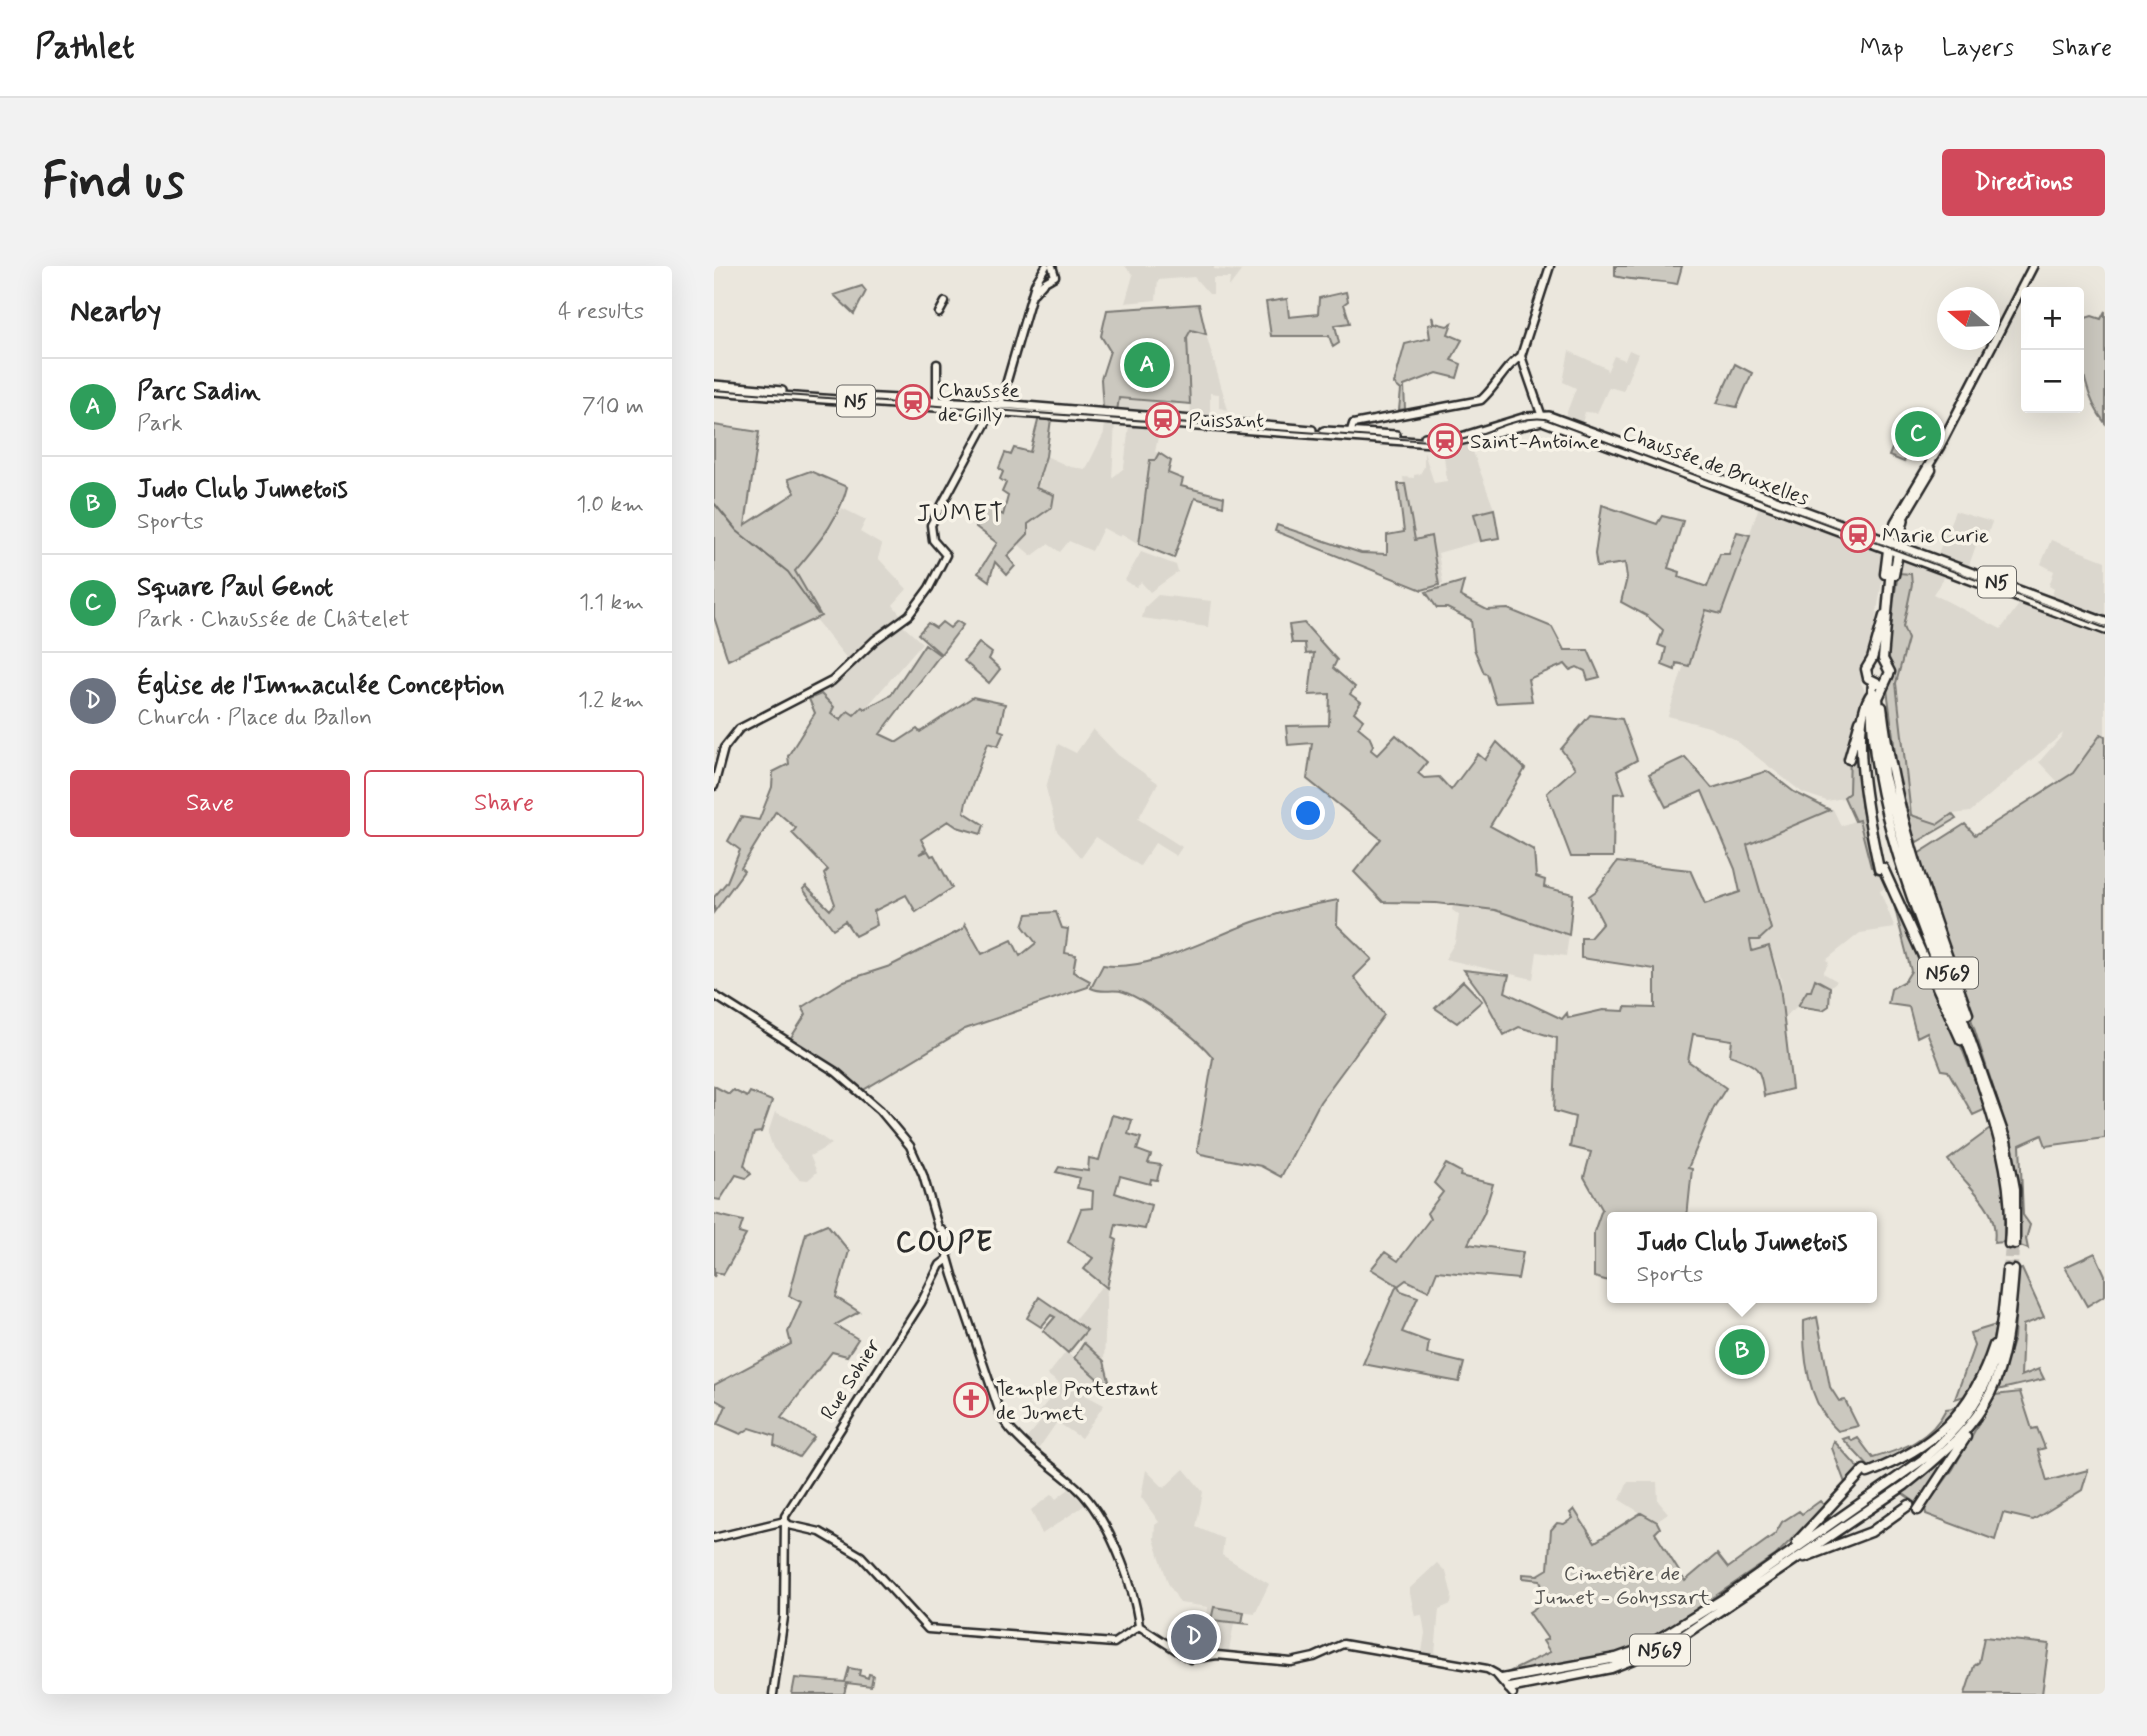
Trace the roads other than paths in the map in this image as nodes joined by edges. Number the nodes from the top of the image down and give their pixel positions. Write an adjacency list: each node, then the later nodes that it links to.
1 (1550, 266): 8 (street)
2 (2034, 266): 18 (main road)
3 (1047, 268): 4 (street); 4 (street); 5 (street)
4 (1049, 279): 5 (street)
5 (1031, 298): 12 (street)
6 (945, 302): 7 (street)
7 (939, 313)
8 (1521, 356): 16 (street); 17 (street)
9 (937, 364): 11 (street)
10 (714, 388): 11 (main road, Chaussée de Bruxelles / N5)
11 (937, 405): 13 (main road, Chaussée de Bruxelles / N5)
12 (1000, 405): 13 (main road, Chaussée de Bruxelles / N5); 14 (main road, Chaussée de Bruxelles / N5)
13 (990, 408): 14 (main road, Chaussée de Bruxelles / N5); 32 (street)
14 (1038, 411): 15 (main road, Chaussée de Bruxelles / N5)
15 (1052, 412): 17 (main road, Chaussée de Bruxelles / N5); 20 (main road, Chaussée de Bruxelles / N5)
16 (1541, 415): 17 (main road, Chaussée de Bruxelles / N5); 20 (main road, Chaussée de Bruxelles / N5)
17 (1350, 434)
18 (1929, 468): 19 (highway); 20 (main road); 21 (main road)
19 (1897, 527)
20 (1888, 546): 21 (main road, Chaussée de Bruxelles / N5); 24 (highway)
21 (1898, 549): 23 (main road, Chaussée de Bruxelles / N5); 24 (highway); 25 (main road, Chaussée de Bruxelles / N5)
22 (1891, 568): 24 (highway)
23 (2105, 622)
24 (1882, 629): 26 (highway); 27 (highway)
25 (2105, 631)
26 (1872, 659): 27 (highway); 28 (highway)
27 (1883, 659): 28 (highway)
28 (1878, 682): 29 (highway)
29 (1876, 692): 30 (highway); 33 (highway, N569); 33 (highway, N569); 35 (highway)
30 (1859, 732): 31 (highway); 35 (highway)
31 (1849, 759)
32 (714, 786)
33 (1907, 869): 35 (highway, N569)
34 (714, 995): 37 (street)
35 (1982, 1075): 36 (highway, N569)
36 (2012, 1244)
37 (949, 1262): 42 (street, Rue Sohier); 46 (street)
38 (2004, 1301): 39 (highway, N569); 44 (highway); 44 (highway, N569)
39 (1977, 1416): 41 (highway); 45 (highway, N569)
40 (1909, 1505): 45 (highway)
41 (1918, 1510)
42 (785, 1521): 43 (street); 46 (street); 49 (street)
43 (714, 1538)
44 (1776, 1562): 47 (highway, N569)
45 (1790, 1564): 48 (highway, N569)
46 (1139, 1626): 47 (street)
47 (1502, 1679): 48 (street)
48 (1511, 1691)
49 (773, 1694)

